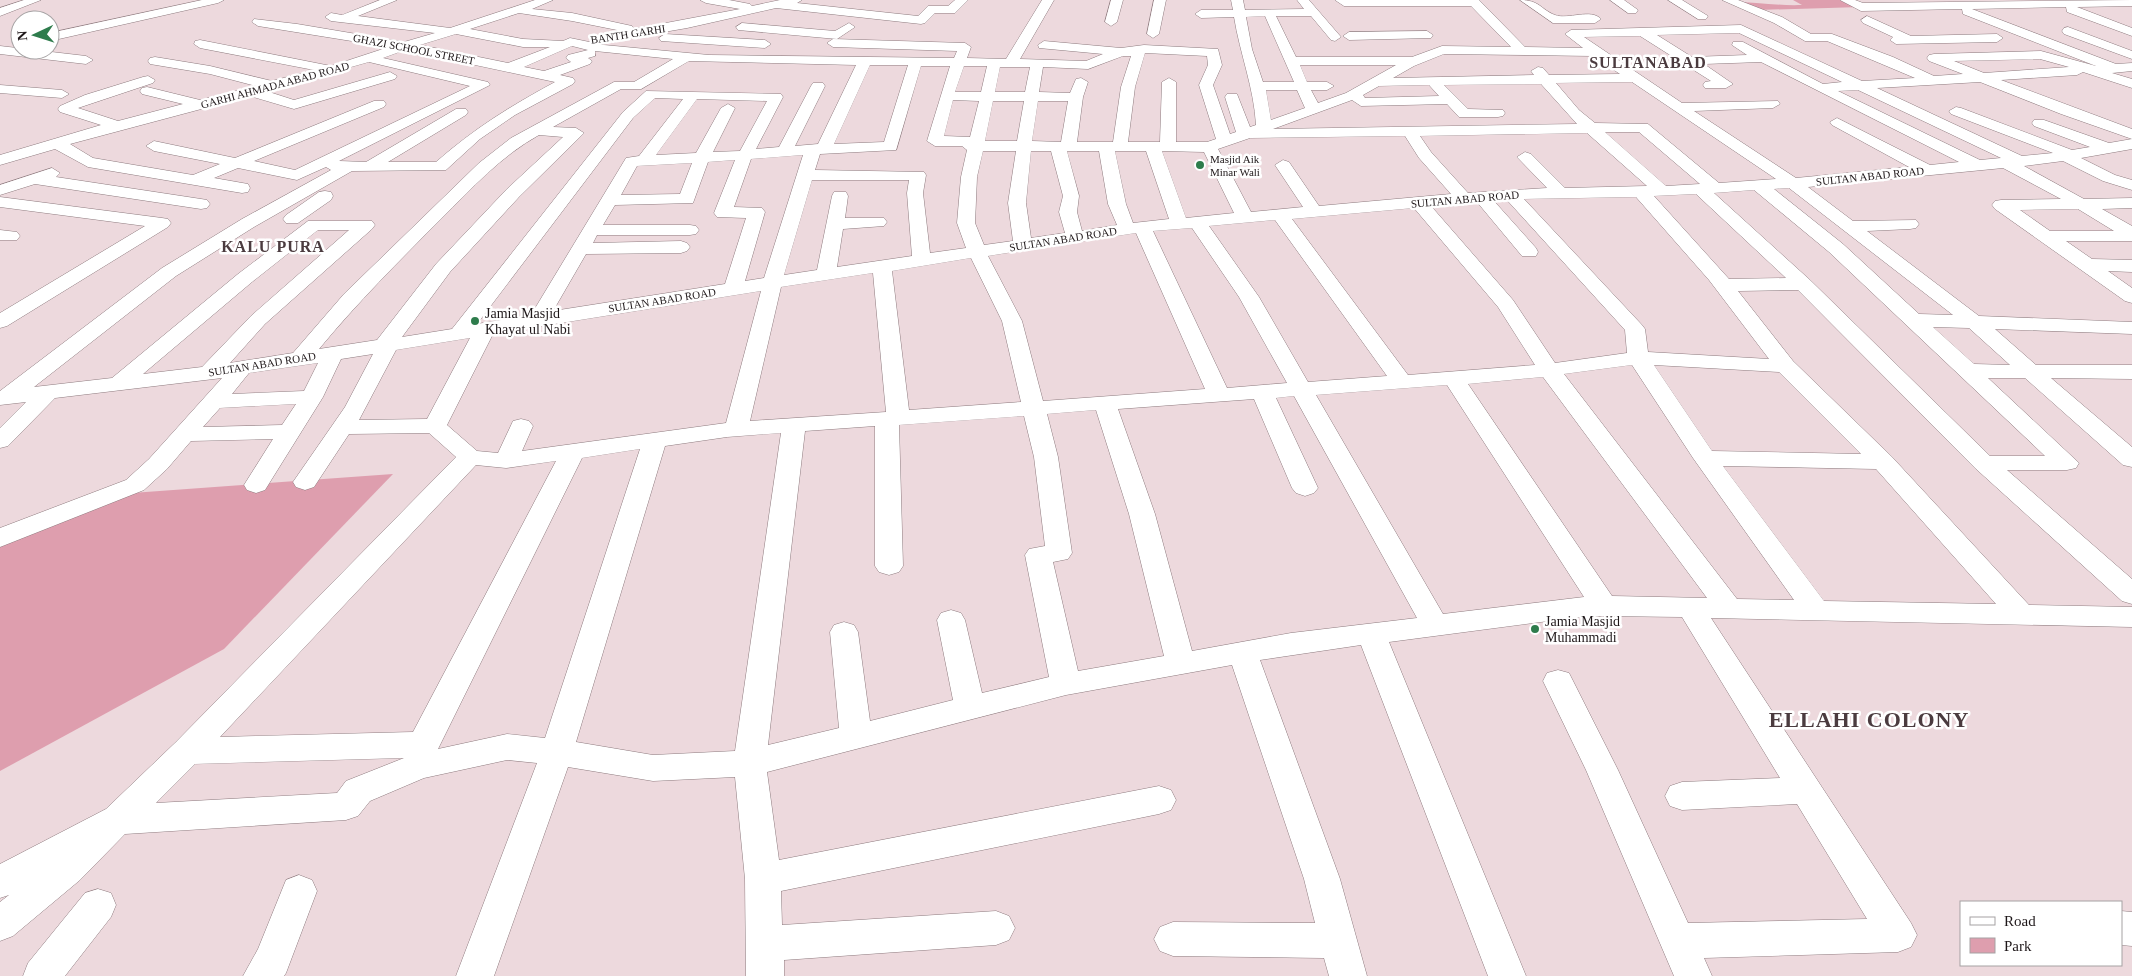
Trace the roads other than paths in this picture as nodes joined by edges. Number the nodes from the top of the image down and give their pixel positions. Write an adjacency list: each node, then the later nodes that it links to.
1 (35, 0): 51 (street)
2 (218, 0): 31 (street)
3 (389, 0): 49 (street)
4 (548, 0): 33 (street, GARHI AHMADA ABAD ROAD)
5 (706, 0): 32 (street)
6 (795, 0): 24 (street, BANTH GARHI)
7 (842, 0): 25 (street)
8 (962, 0): 34 (street)
9 (1048, 0): 113 (street)
10 (1117, 0): 61 (street)
11 (1160, 0): 71 (street)
12 (1202, 0): 41 (street)
13 (1237, 0): 42 (street)
14 (1303, 0): 37 (street)
15 (1341, 0): 35 (street)
16 (1526, 0): 56 (street)
17 (1616, 0): 47 (street)
18 (1674, 0): 45 (street)
19 (1846, 0): 30 (street)
20 (1472, 1): 35 (street); 53 (street)
21 (153, 2): 31 (street)
22 (2107, 3): 23 (street); 27 (street); 38 (street)
23 (2132, 3)
24 (776, 4): 32 (street, BANTH GARHI); 55 (street)
25 (936, 4): 34 (street); 55 (street)
26 (1949, 4): 27 (street); 30 (street); 120 (street)
27 (2058, 4): 68 (street)
28 (1567, 5): 54 (street)
29 (1730, 6): 137 (street)
30 (1910, 6): 58 (street)
31 (190, 7): 70 (street)
32 (758, 8): 39 (street, BANTH GARHI)
33 (518, 10): 44 (street, GARHI AHMADA ABAD ROAD); 69 (street)
34 (951, 10): 55 (street)
35 (1403, 10): 37 (street); 72 (street)
36 (466, 12): 44 (street)
37 (1314, 12): 40 (street); 77 (street)
38 (2132, 12)
39 (736, 13): 59 (street, BANTH GARHI); 82 (street)
40 (1269, 13): 42 (street); 118 (street)
41 (1201, 14): 42 (street); 96 (street)
42 (1241, 14): 140 (street)
43 (323, 16): 49 (street, BANTH GARHI)
44 (499, 16): 66 (street, GARHI AHMADA ABAD ROAD)
45 (1702, 16): 48 (street); 64 (street)
46 (652, 17): 62 (street)
47 (1645, 17)
48 (1673, 17)
49 (342, 18): 66 (street, BANTH GARHI)
50 (1607, 18): 54 (street)
51 (2, 19)
52 (1470, 19): 53 (street)
53 (1490, 19): 97 (street)
54 (1588, 19): 56 (street)
55 (921, 20)
56 (1553, 20): 73 (street)
57 (1867, 20): 81 (street)
58 (1946, 20)
59 (700, 21): 62 (street, BANTH GARHI); 82 (street)
60 (258, 22): 89 (street, GHAZI SCHOOL STREET)
61 (1111, 22)
62 (687, 24): 69 (street, BANTH GARHI)
63 (1964, 27): 81 (street)
64 (1741, 29): 67 (street); 84 (street)
65 (2068, 30): 78 (street)
66 (456, 31): 83 (street, BANTH GARHI); 89 (street, GARHI AHMADA ABAD ROAD)
67 (1643, 32): 73 (street); 90 (street)
68 (2132, 32)
69 (644, 33): 83 (street, BANTH GARHI); 86 (street)
70 (60, 34)
71 (1153, 34)
72 (1427, 34): 75 (street); 94 (street)
73 (1571, 34): 98 (street)
74 (60, 35): 79 (street)
75 (1349, 36)
76 (2132, 36): 78 (street)
77 (1335, 37)
78 (2087, 37): 102 (street)
79 (101, 38)
80 (1896, 40): 81 (street)
81 (1910, 40)
82 (833, 41): 87 (street); 108 (street); 112 (street)
83 (570, 42): 92 (street); 117 (street)
84 (1771, 43): 105 (street); 142 (street)
85 (200, 44): 121 (street)
86 (781, 45)
87 (807, 45)
88 (1044, 45): 99 (street)
89 (406, 47): 104 (street, GARHI AHMADA ABAD ROAD); 117 (street, GHAZI SCHOOL STREET)
90 (1668, 48): 93 (street); 101 (street)
91 (0, 49): 106 (street)
92 (604, 49): 103 (street); 127 (street)
93 (1649, 49)
94 (1442, 50): 95 (street); 100 (street); 114 (street)
95 (1462, 50): 97 (street); 133 (street)
96 (1183, 51): 99 (street); 184 (street)
97 (1522, 51): 98 (street); 132 (street)
98 (1601, 51): 131 (street)
99 (1122, 52): 116 (street); 190 (street)
100 (1335, 54)
101 (1688, 54): 105 (street); 130 (street)
102 (2132, 55)
103 (687, 57): 107 (street); 148 (street)
104 (370, 58): 121 (street, GARHI AHMADA ABAD ROAD); 205 (street)
105 (1762, 58): 146 (street)
106 (86, 60)
107 (751, 60): 108 (street); 123 (street)
108 (821, 60): 110 (street)
109 (155, 61): 139 (street)
110 (865, 61): 111 (street); 195 (street)
111 (916, 61): 112 (street); 195 (street)
112 (958, 61): 113 (street); 154 (street)
113 (1003, 61): 115 (street); 155 (street)
114 (1415, 61): 118 (street); 124 (street)
115 (1037, 63): 116 (street); 156 (street)
116 (1088, 65): 158 (street)
117 (511, 67): 127 (street, GHAZI SCHOOL STREET)
118 (1295, 67): 124 (street); 145 (street)
119 (2132, 67): 120 (street)
120 (2114, 68): 122 (street)
121 (332, 70): 139 (street, GARHI AHMADA ABAD ROAD)
122 (2092, 70): 129 (street); 138 (street); 143 (street)
123 (742, 71)
124 (1397, 71): 136 (street)
125 (829, 74): 198 (street)
126 (390, 76): 149 (street)
127 (546, 76): 212 (street, GHAZI SCHOOL STREET)
128 (1734, 76): 130 (street)
129 (2023, 76): 143 (street); 144 (street)
130 (1714, 77): 165 (street)
131 (1635, 78): 132 (street); 166 (street)
132 (1545, 79): 133 (street); 169 (street)
133 (1486, 80): 134 (street); 161 (street)
134 (1433, 81): 136 (street); 161 (street)
135 (1169, 82): 193 (street)
136 (1379, 82): 151 (street)
137 (1934, 82): 142 (street); 143 (street)
138 (2132, 84)
139 (274, 86): 149 (street, GARHI AHMADA ABAD ROAD)
140 (1259, 86): 145 (street); 178 (street)
141 (1327, 86): 145 (street)
142 (1862, 86): 146 (street); 160 (street)
143 (1984, 86): 182 (street)
144 (2048, 86)
145 (1304, 87): 168 (street)
146 (1821, 88): 210 (street)
147 (0, 89): 150 (street)
148 (643, 90): 152 (street); 177 (street); 181 (street)
149 (253, 92): 164 (street, GARHI AHMADA ABAD ROAD)
150 (62, 94)
151 (1354, 94): 161 (street); 168 (street)
152 (693, 95): 199 (street); 204 (street)
153 (488, 96): 212 (street)
154 (947, 96): 155 (street); 187 (street)
155 (988, 96): 156 (street); 187 (street)
156 (1032, 96): 158 (street); 188 (street)
157 (1916, 96): 160 (street)
158 (1076, 97): 189 (street)
159 (1232, 98): 178 (street)
160 (1887, 98): 207 (street)
161 (1450, 100)
162 (380, 104): 192 (street)
163 (1773, 104): 165 (street)
164 (201, 105): 172 (street); 175 (street, GARHI AHMADA ABAD ROAD); 175 (street)
165 (1744, 105): 166 (street)
166 (1678, 107): 217 (street)
167 (728, 108): 201 (street)
168 (1313, 109): 178 (street)
169 (1573, 111): 171 (street); 176 (street)
170 (1956, 111): 200 (street)
171 (1553, 112)
172 (228, 114)
173 (1837, 122): 213 (street)
174 (2039, 123): 194 (street)
175 (118, 126): 183 (street, GARHI AHMADA ABAD ROAD)
176 (1590, 128): 179 (street); 197 (street); 221 (street)
177 (535, 130): 180 (street); 274 (street)
178 (1253, 132): 179 (street); 184 (street)
179 (1410, 132): 228 (street)
180 (576, 133): 181 (street); 272 (street)
181 (615, 133): 271 (street)
182 (2132, 134)
183 (56, 143): 203 (street, GARHI AHMADA ABAD ROAD); 206 (street)
184 (1225, 143): 191 (street)
185 (2132, 144): 194 (street, SULTAN ABAD ROAD)
186 (154, 146): 208 (street)
187 (976, 146): 188 (street); 253 (street)
188 (1024, 146): 189 (street); 250 (street)
189 (1063, 147): 190 (street); 249 (street)
190 (1113, 147): 193 (street); 244 (street)
191 (1209, 147): 193 (street); 237 (street)
192 (274, 148): 205 (street); 208 (street)
193 (1161, 148): 240 (street)
194 (2107, 148): 200 (street, SULTAN ABAD ROAD)
195 (818, 149): 198 (street); 214 (street)
196 (1596, 150): 197 (street)
197 (1614, 150): 223 (street)
198 (784, 152): 199 (street)
199 (745, 155): 201 (street); 263 (street)
200 (2067, 155): 207 (street, SULTAN ABAD ROAD); 219 (street)
201 (702, 157): 204 (street); 229 (street)
202 (1525, 157): 225 (street)
203 (2, 158): 215 (street)
204 (644, 160): 229 (street)
205 (326, 161): 208 (street); 211 (street)
206 (88, 162): 215 (street); 216 (street)
207 (2013, 162): 210 (street, SULTAN ABAD ROAD); 232 (street)
208 (236, 163): 216 (street)
209 (1283, 165): 235 (street)
210 (1977, 165): 213 (street, SULTAN ABAD ROAD)
211 (349, 166): 212 (street); 291 (street)
212 (368, 167): 238 (street)
213 (1926, 170): 217 (street, SULTAN ABAD ROAD)
214 (805, 175): 255 (street); 260 (street)
215 (42, 177): 222 (street); 234 (street)
216 (195, 180): 220 (street)
217 (1793, 184): 218 (street, SULTAN ABAD ROAD); 243 (street)
218 (1758, 185): 221 (street, SULTAN ABAD ROAD); 266 (street)
219 (2132, 185)
220 (242, 188)
221 (1707, 188): 223 (street, SULTAN ABAD ROAD); 261 (street)
222 (0, 190)
223 (1662, 190): 224 (street, SULTAN ABAD ROAD)
224 (1640, 191): 225 (street, SULTAN ABAD ROAD); 262 (street)
225 (1560, 192): 226 (street, SULTAN ABAD ROAD)
226 (1510, 194): 228 (street, SULTAN ABAD ROAD); 275 (street)
227 (840, 196): 241 (street)
228 (1472, 197): 231 (street, SULTAN ABAD ROAD); 254 (street)
229 (609, 200): 245 (street)
230 (0, 202): 267 (street)
231 (1418, 202): 235 (street, SULTAN ABAD ROAD); 278 (street)
232 (2080, 203): 233 (street); 247 (street); 248 (street)
233 (2132, 203)
234 (201, 204)
235 (1315, 212): 236 (street, SULTAN ABAD ROAD)
236 (1280, 215): 237 (street, SULTAN ABAD ROAD); 284 (street)
237 (1245, 217): 240 (street, SULTAN ABAD ROAD)
238 (292, 219)
239 (878, 222): 241 (street)
240 (1188, 223): 244 (street, SULTAN ABAD ROAD); 286 (street)
241 (835, 224): 259 (street)
242 (1910, 224): 243 (street)
243 (1848, 226): 268 (street)
244 (1135, 228): 249 (street, SULTAN ABAD ROAD); 289 (street)
245 (591, 230): 246 (street); 252 (street)
246 (690, 230)
247 (2132, 235): 248 (street)
248 (2047, 236): 256 (street)
249 (1076, 237): 250 (street, SULTAN ABAD ROAD)
250 (1023, 244): 253 (street, SULTAN ABAD ROAD)
251 (681, 247): 252 (street)
252 (580, 249): 265 (street)
253 (977, 252): 255 (street, SULTAN ABAD ROAD); 294 (street)
254 (1529, 252)
255 (922, 261): 258 (street, SULTAN ABAD ROAD)
256 (2087, 264): 257 (street); 264 (street)
257 (2132, 266)
258 (882, 267): 259 (street, SULTAN ABAD ROAD); 295 (street)
259 (826, 276): 260 (street, SULTAN ABAD ROAD)
260 (772, 284): 263 (street, SULTAN ABAD ROAD); 300 (street)
261 (1803, 284): 262 (street); 311 (street)
262 (1725, 285): 276 (street)
263 (733, 290): 265 (street, SULTAN ABAD ROAD)
264 (2132, 297)
265 (538, 320): 270 (street, SULTAN ABAD ROAD)
266 (1913, 320): 268 (street); 279 (street)
267 (0, 322)
268 (1974, 322): 269 (street); 282 (street)
269 (2131, 329)
270 (485, 330): 271 (street, SULTAN ABAD ROAD); 296 (street)
271 (460, 334): 272 (street, SULTAN ABAD ROAD)
272 (386, 345): 273 (street, SULTAN ABAD ROAD); 299 (street)
273 (333, 353): 274 (street, SULTAN ABAD ROAD); 290 (street)
274 (301, 358): 277 (street, SULTAN ABAD ROAD)
275 (1638, 358): 276 (street); 278 (street); 307 (street)
276 (1786, 366): 310 (street)
277 (242, 368): 281 (street, SULTAN ABAD ROAD); 292 (street)
278 (1549, 370): 283 (street); 320 (street)
279 (1969, 371): 282 (street); 311 (street)
280 (2132, 372): 282 (street)
281 (209, 373): 285 (street, SULTAN ABAD ROAD); 285 (street)
282 (2032, 373): 308 (street)
283 (1453, 378): 284 (street); 318 (street)
284 (1402, 382): 286 (street)
285 (117, 384): 287 (street, SULTAN ABAD ROAD)
286 (1302, 390): 288 (street); 325 (street)
287 (48, 392): 291 (street, SULTAN ABAD ROAD); 304 (street)
288 (1262, 392): 289 (street); 314 (street)
289 (1219, 395): 293 (street)
290 (312, 397): 292 (street); 301 (street)
291 (4, 398)
292 (214, 401): 302 (street)
293 (1105, 403): 294 (street); 329 (street)
294 (1034, 408): 295 (street); 331 (street)
295 (893, 418): 298 (street); 316 (street)
296 (435, 426): 299 (street); 306 (street)
297 (521, 426): 309 (street)
298 (794, 426): 300 (street); 337 (street)
299 (342, 427): 312 (street)
300 (736, 430): 303 (street)
301 (290, 432): 302 (street); 313 (street)
302 (184, 434): 315 (street)
303 (654, 439): 305 (street); 335 (street)
304 (0, 441)
305 (573, 451): 309 (street); 336 (street)
306 (470, 457): 309 (street); 334 (street)
307 (1705, 458): 310 (street); 321 (street)
308 (2132, 460)
309 (506, 461)
310 (1883, 462): 322 (street)
311 (1984, 463): 317 (street)
312 (306, 482)
313 (256, 485)
314 (1305, 488)
315 (0, 538)
316 (889, 566)
317 (2132, 594)
318 (1604, 606): 319 (street); 325 (street)
319 (1690, 608): 320 (street); 338 (street)
320 (1729, 608): 321 (street)
321 (1816, 610): 322 (street)
322 (2020, 614): 323 (street)
323 (2132, 617)
324 (951, 620): 332 (street)
325 (1435, 625): 327 (street)
326 (844, 632): 333 (street)
327 (1371, 634): 328 (street); 356 (street)
328 (1242, 654): 329 (street); 349 (street)
329 (1181, 665): 331 (street)
330 (1558, 680): 350 (street)
331 (1066, 684): 332 (street)
332 (970, 709): 333 (street)
333 (856, 737): 337 (street)
334 (187, 751): 336 (street); 341 (street)
335 (557, 752): 336 (street); 337 (street); 354 (street)
336 (421, 755): 341 (street)
337 (750, 763): 342 (street)
338 (1805, 790): 339 (street); 350 (street)
339 (1682, 796)
340 (1159, 800): 342 (street)
341 (115, 820): 343 (street); 346 (street)
342 (763, 879): 351 (street)
343 (0, 882)
344 (299, 891): 353 (street)
345 (98, 905): 352 (street)
346 (0, 924)
347 (996, 928): 351 (street)
348 (1173, 939): 349 (street)
349 (1339, 941): 355 (street)
350 (1677, 941): 357 (street)
351 (764, 960)
352 (42, 976)
353 (262, 976)
354 (475, 976)
355 (1348, 976)
356 (1507, 976)
357 (1693, 976)

